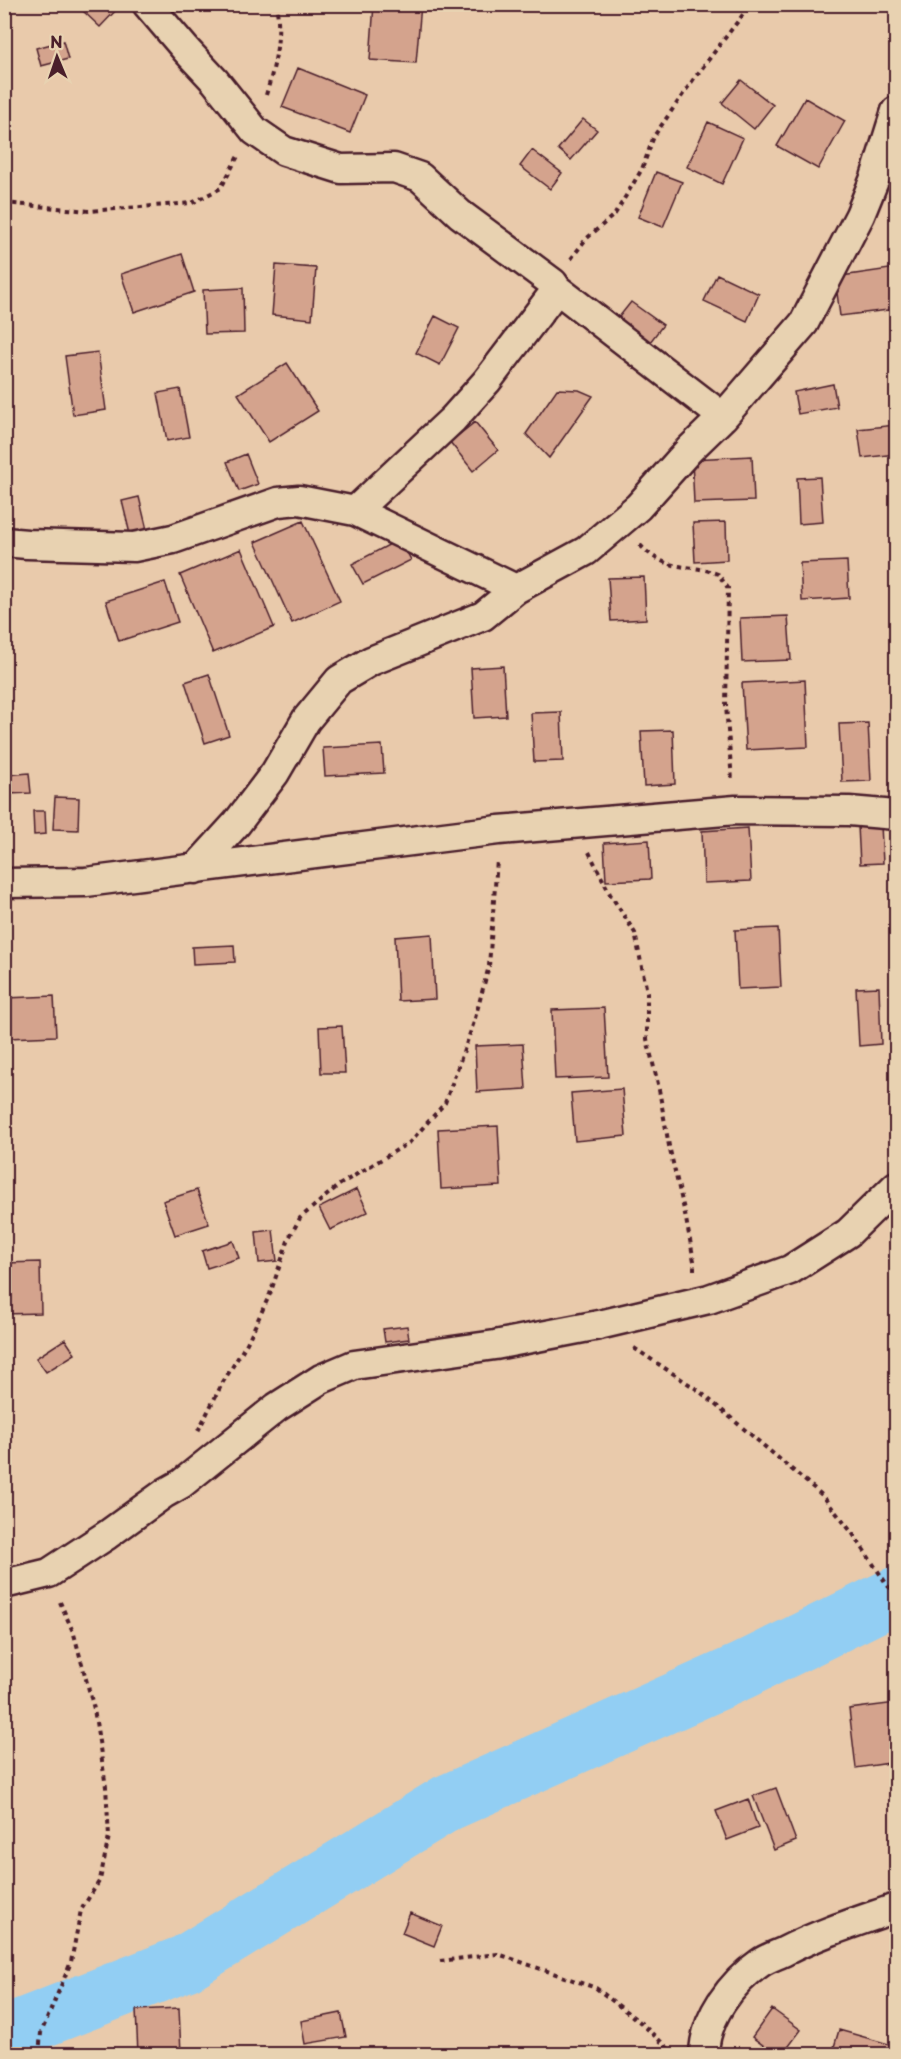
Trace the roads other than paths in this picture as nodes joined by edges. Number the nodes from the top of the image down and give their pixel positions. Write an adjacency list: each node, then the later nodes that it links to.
1 (147, 4): 3 (street)
2 (897, 111): 4 (street)
3 (555, 286): 4 (street); 5 (street)
4 (723, 417): 7 (street)
5 (354, 511): 6 (street); 7 (street)
6 (4, 542)
7 (516, 589): 9 (street)
8 (897, 815): 9 (street)
9 (195, 869): 10 (street)
10 (4, 883)
11 (897, 1186): 12 (street)
12 (4, 1584)
13 (897, 1908): 14 (street)
14 (704, 2055)

